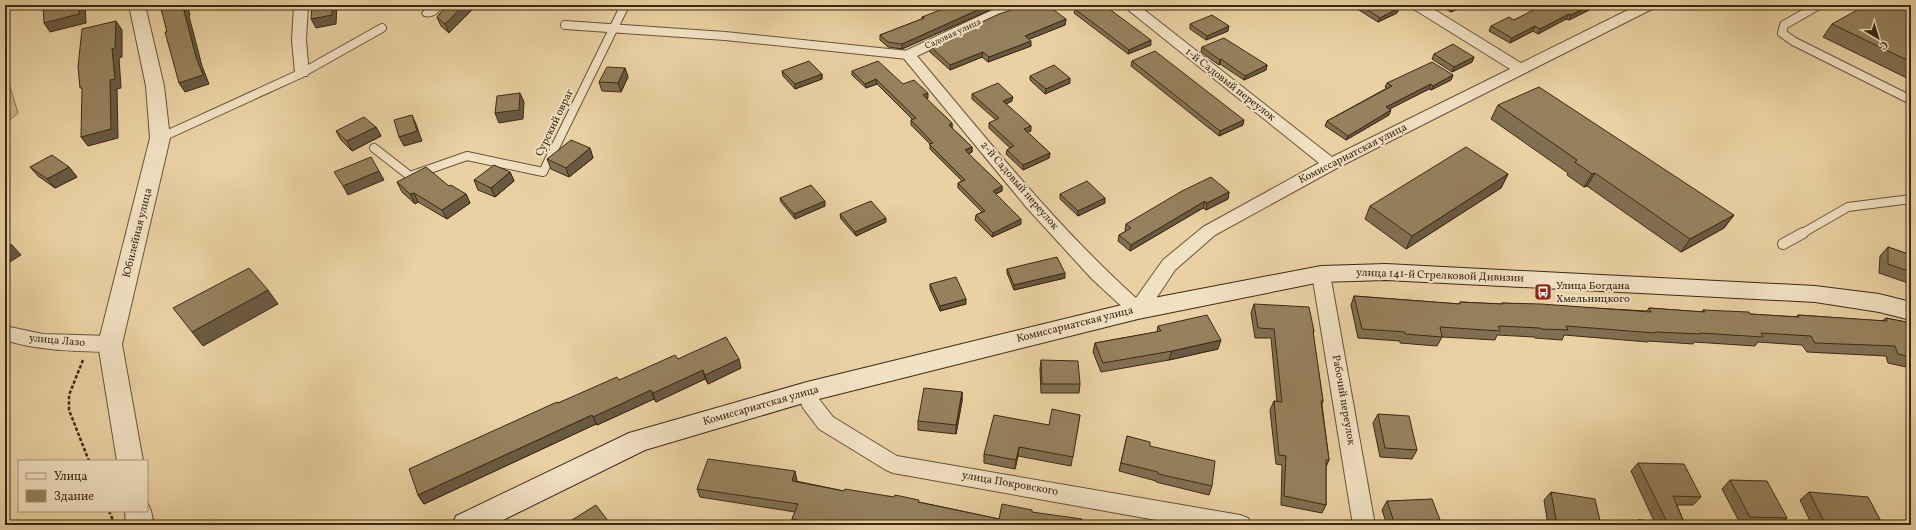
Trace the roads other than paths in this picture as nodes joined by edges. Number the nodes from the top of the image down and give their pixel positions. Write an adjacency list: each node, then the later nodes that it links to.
1 (137, 5): 16 (main road, Юбилейная улица)
2 (301, 5): 14 (street)
3 (625, 5): 11 (lane, Сурский овраг)
4 (1021, 5): 12 (street, Садовая улица)
5 (1129, 5): 18 (street, 1-й Садовый переулок)
6 (1417, 5): 13 (street)
7 (1649, 5): 13 (street, Комиссариатская улица)
8 (1819, 5): 15 (lane)
9 (565, 25): 11 (lane)
10 (382, 28): 14 (lane)
11 (614, 28): 12 (lane); 17 (lane, Сурский овраг)
12 (908, 55): 22 (street, 2-й Садовый переулок)
13 (1521, 69): 18 (street, Комиссариатская улица)
14 (302, 73): 16 (lane)
15 (1911, 100)
16 (160, 138): 25 (main road, Юбилейная улица)
17 (374, 148)
18 (1330, 164): 22 (street, Комиссариатская улица)
19 (1911, 199): 20 (lane)
20 (1784, 244)
21 (1321, 274): 22 (main road, улица 141-й Стрелковой Дивизии); 23 (main road, улица 141-й Стрелковой Дивизии); 32 (street, Рабочий переулок)
22 (1138, 310): 26 (main road, Комиссариатская улица)
23 (1911, 311)
24 (5, 333): 25 (street, улица Лазо)
25 (110, 344): 27 (main road, Юбилейная улица)
26 (806, 392): 30 (main road, Комиссариатская улица); 31 (street, улица Покровского)
27 (130, 460)
28 (138, 512): 29 (main road)
29 (140, 525)
30 (466, 525)
31 (1240, 525)
32 (1364, 525)

